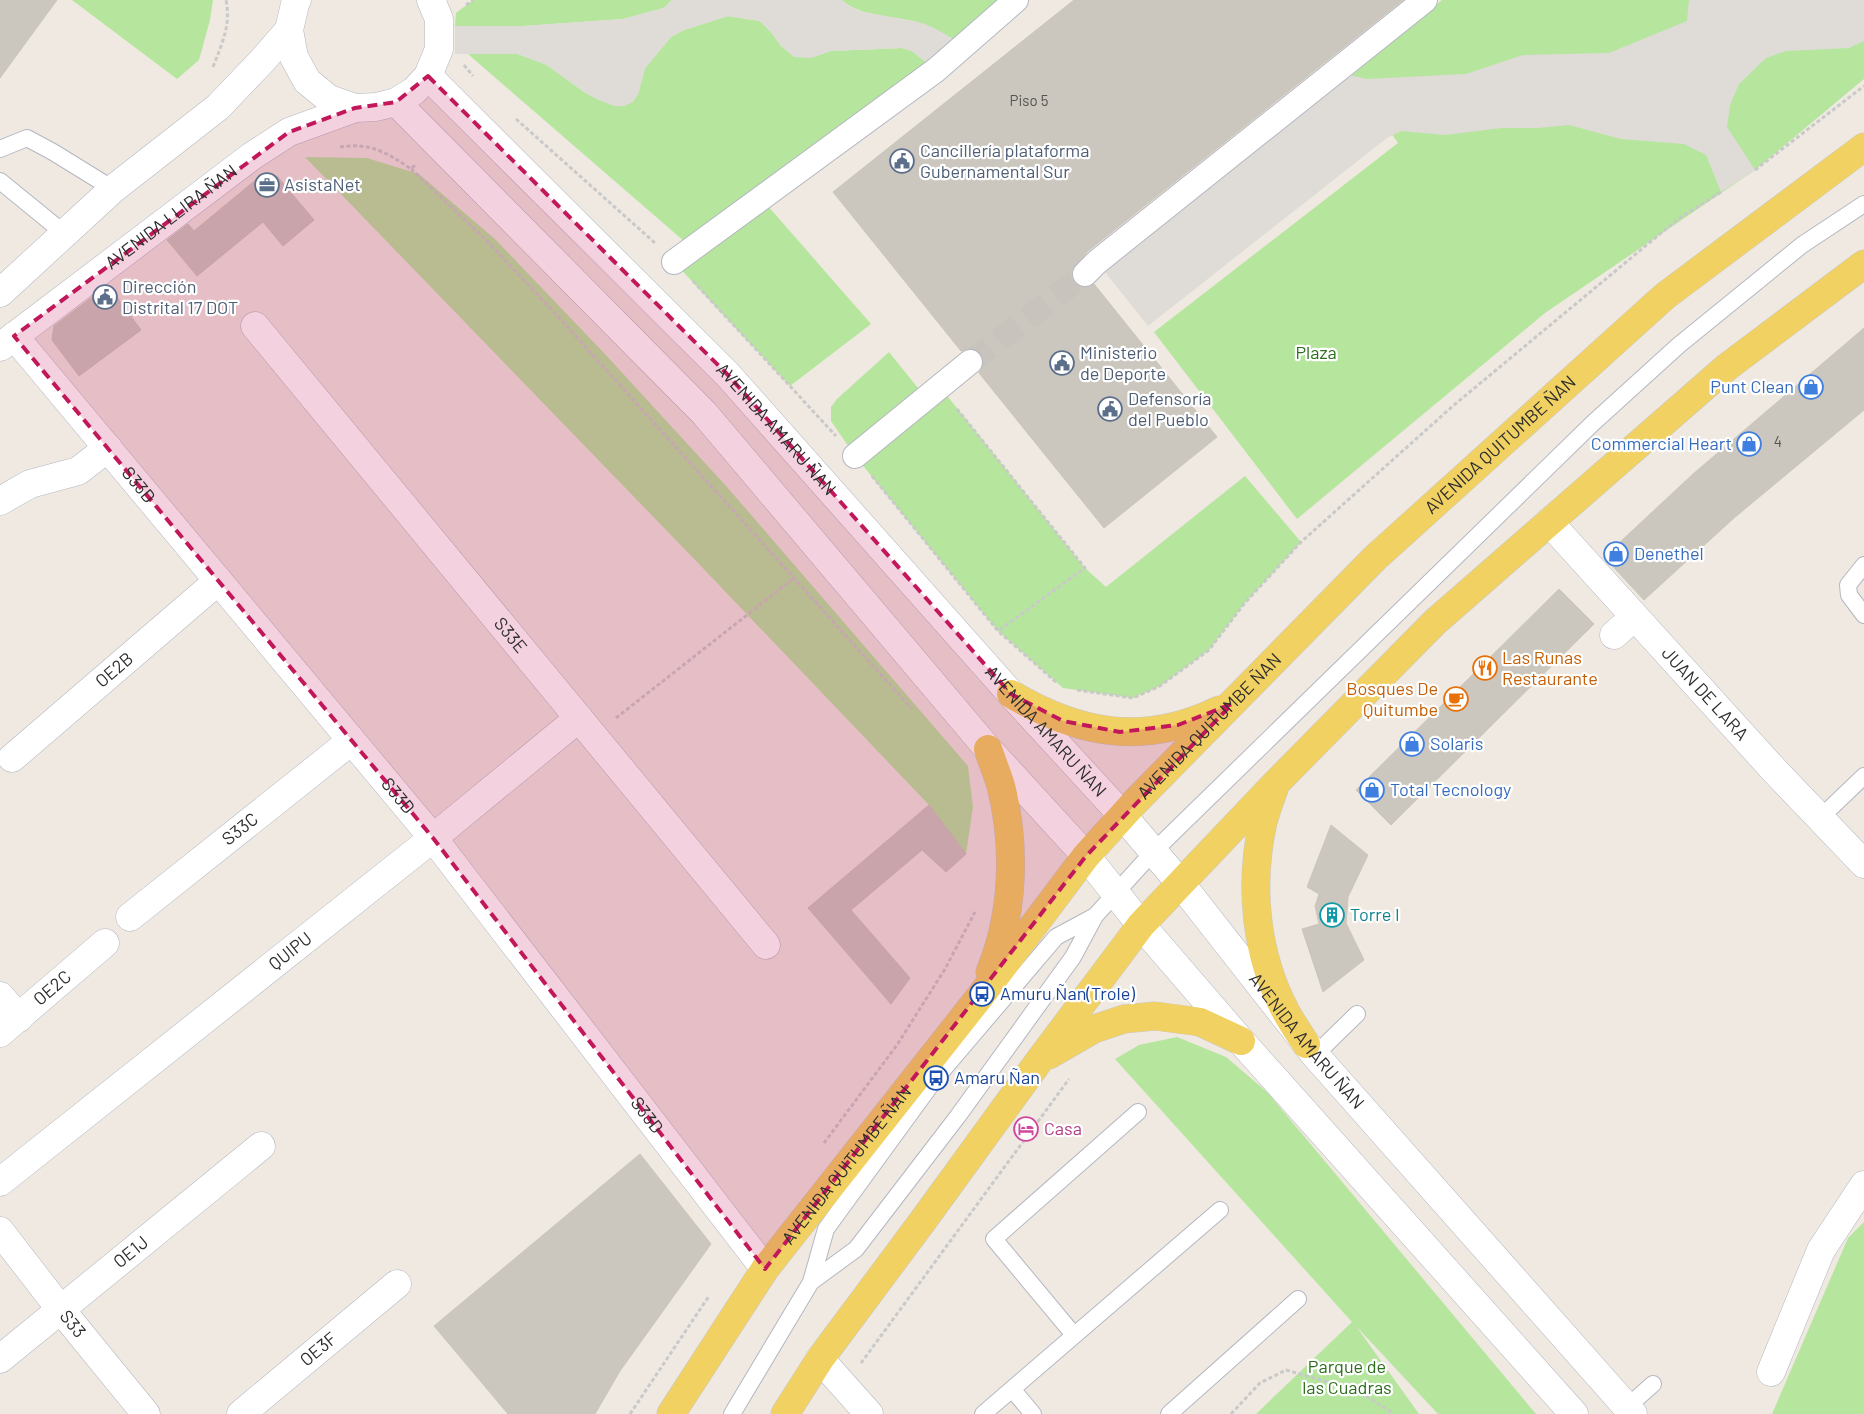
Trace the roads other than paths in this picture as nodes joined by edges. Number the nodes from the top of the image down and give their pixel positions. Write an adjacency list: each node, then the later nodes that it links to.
1 (431, 0): 5 (street)
2 (1016, 0): 14 (street)
3 (1425, 0): 16 (street)
4 (293, 8): 7 (street); 11 (street)
5 (428, 76): 6 (street); 30 (street, AVENIDA AMARU ÑAN)
6 (396, 102): 7 (street); 34 (street)
7 (356, 108): 19 (street, AVENIDA LLIRA ÑAN)
8 (1864, 147): 31 (main road, AVENIDA QUITUMBE ÑAN)
9 (0, 149): 11 (lane)
10 (0, 181): 13 (lane)
11 (113, 189): 13 (street)
12 (1864, 204): 41 (lane)
13 (65, 234): 17 (street)
14 (674, 262)
15 (1864, 264): 24 (main road)
16 (1085, 274)
17 (0, 293)
18 (255, 326): 32 (street, S33E)
19 (7, 342): 21 (street, S33D)
20 (970, 362): 22 (street)
21 (108, 448): 23 (street); 26 (street, S33D)
22 (855, 456)
23 (0, 501)
24 (1549, 522): 28 (street, JUAN DE LARA); 37 (main road)
25 (1864, 565): 27 (lane)
26 (218, 581): 33 (street, S33D); 35 (street, OE2B)
27 (1864, 615)
28 (1634, 617): 29 (street); 39 (street, JUAN DE LARA)
29 (1614, 635)
30 (1012, 694): 31 (main road); 38 (street, AVENIDA AMARU ÑAN)
31 (1232, 704): 38 (main road, AVENIDA QUITUMBE ÑAN)
32 (586, 727): 40 (street, QUIPU); 50 (street, S33E)
33 (351, 741): 40 (street, S33D); 47 (street, S33C)
34 (988, 749): 42 (street); 51 (main road)
35 (12, 758)
36 (1864, 776): 39 (lane)
37 (1276, 783): 44 (main road); 56 (main road)
38 (1123, 816): 41 (street, AVENIDA AMARU ÑAN); 42 (main road, AVENIDA QUITUMBE ÑAN)
39 (1820, 818): 43 (street, JUAN DE LARA)
40 (433, 838): 60 (street, QUIPU); 64 (street, S33D)
41 (1154, 852): 44 (street, AVENIDA AMARU ÑAN); 45 (lane)
42 (1086, 856): 45 (street); 51 (main road, AVENIDA QUITUMBE ÑAN)
43 (1864, 864)
44 (1181, 884): 48 (main road); 56 (street, AVENIDA AMARU ÑAN)
45 (1116, 893): 46 (lane); 48 (street)
46 (1095, 916): 65 (lane); 65 (lane)
47 (130, 917)
48 (1141, 925): 55 (street); 57 (main road)
49 (105, 943): 54 (street, OE2C)
50 (766, 945)
51 (982, 994): 64 (main road, AVENIDA QUITUMBE ÑAN)
52 (0, 996): 54 (street)
53 (1357, 1014): 56 (lane)
54 (9, 1025)
55 (1241, 1041): 57 (main road); 85 (street)
56 (1311, 1050): 75 (street, AVENIDA AMARU ÑAN)
57 (1039, 1060): 71 (main road)
58 (1138, 1112): 69 (lane)
59 (261, 1146): 68 (street, OE1J)
60 (0, 1182)
61 (1864, 1185): 72 (street)
62 (1220, 1210): 69 (lane)
63 (0, 1231): 68 (street, S33)
64 (765, 1269): 78 (main road, AVENIDA QUITUMBE ÑAN)
65 (811, 1282): 79 (lane)
66 (397, 1284): 77 (street, OE3F)
67 (1298, 1299): 84 (lane)
68 (60, 1310): 70 (street, OE1J); 76 (street, S33)
69 (1074, 1335): 74 (lane)
70 (0, 1359)
71 (820, 1359): 80 (main road); 81 (street)
72 (1771, 1372)
73 (1653, 1384): 75 (lane)
74 (1012, 1389): 82 (lane); 83 (lane)
75 (1630, 1411)
76 (146, 1414)
77 (242, 1414)
78 (671, 1414)
79 (732, 1414)
80 (785, 1414)
81 (868, 1414)
82 (983, 1414)
83 (1032, 1414)
84 (1169, 1414)
85 (1574, 1414)

